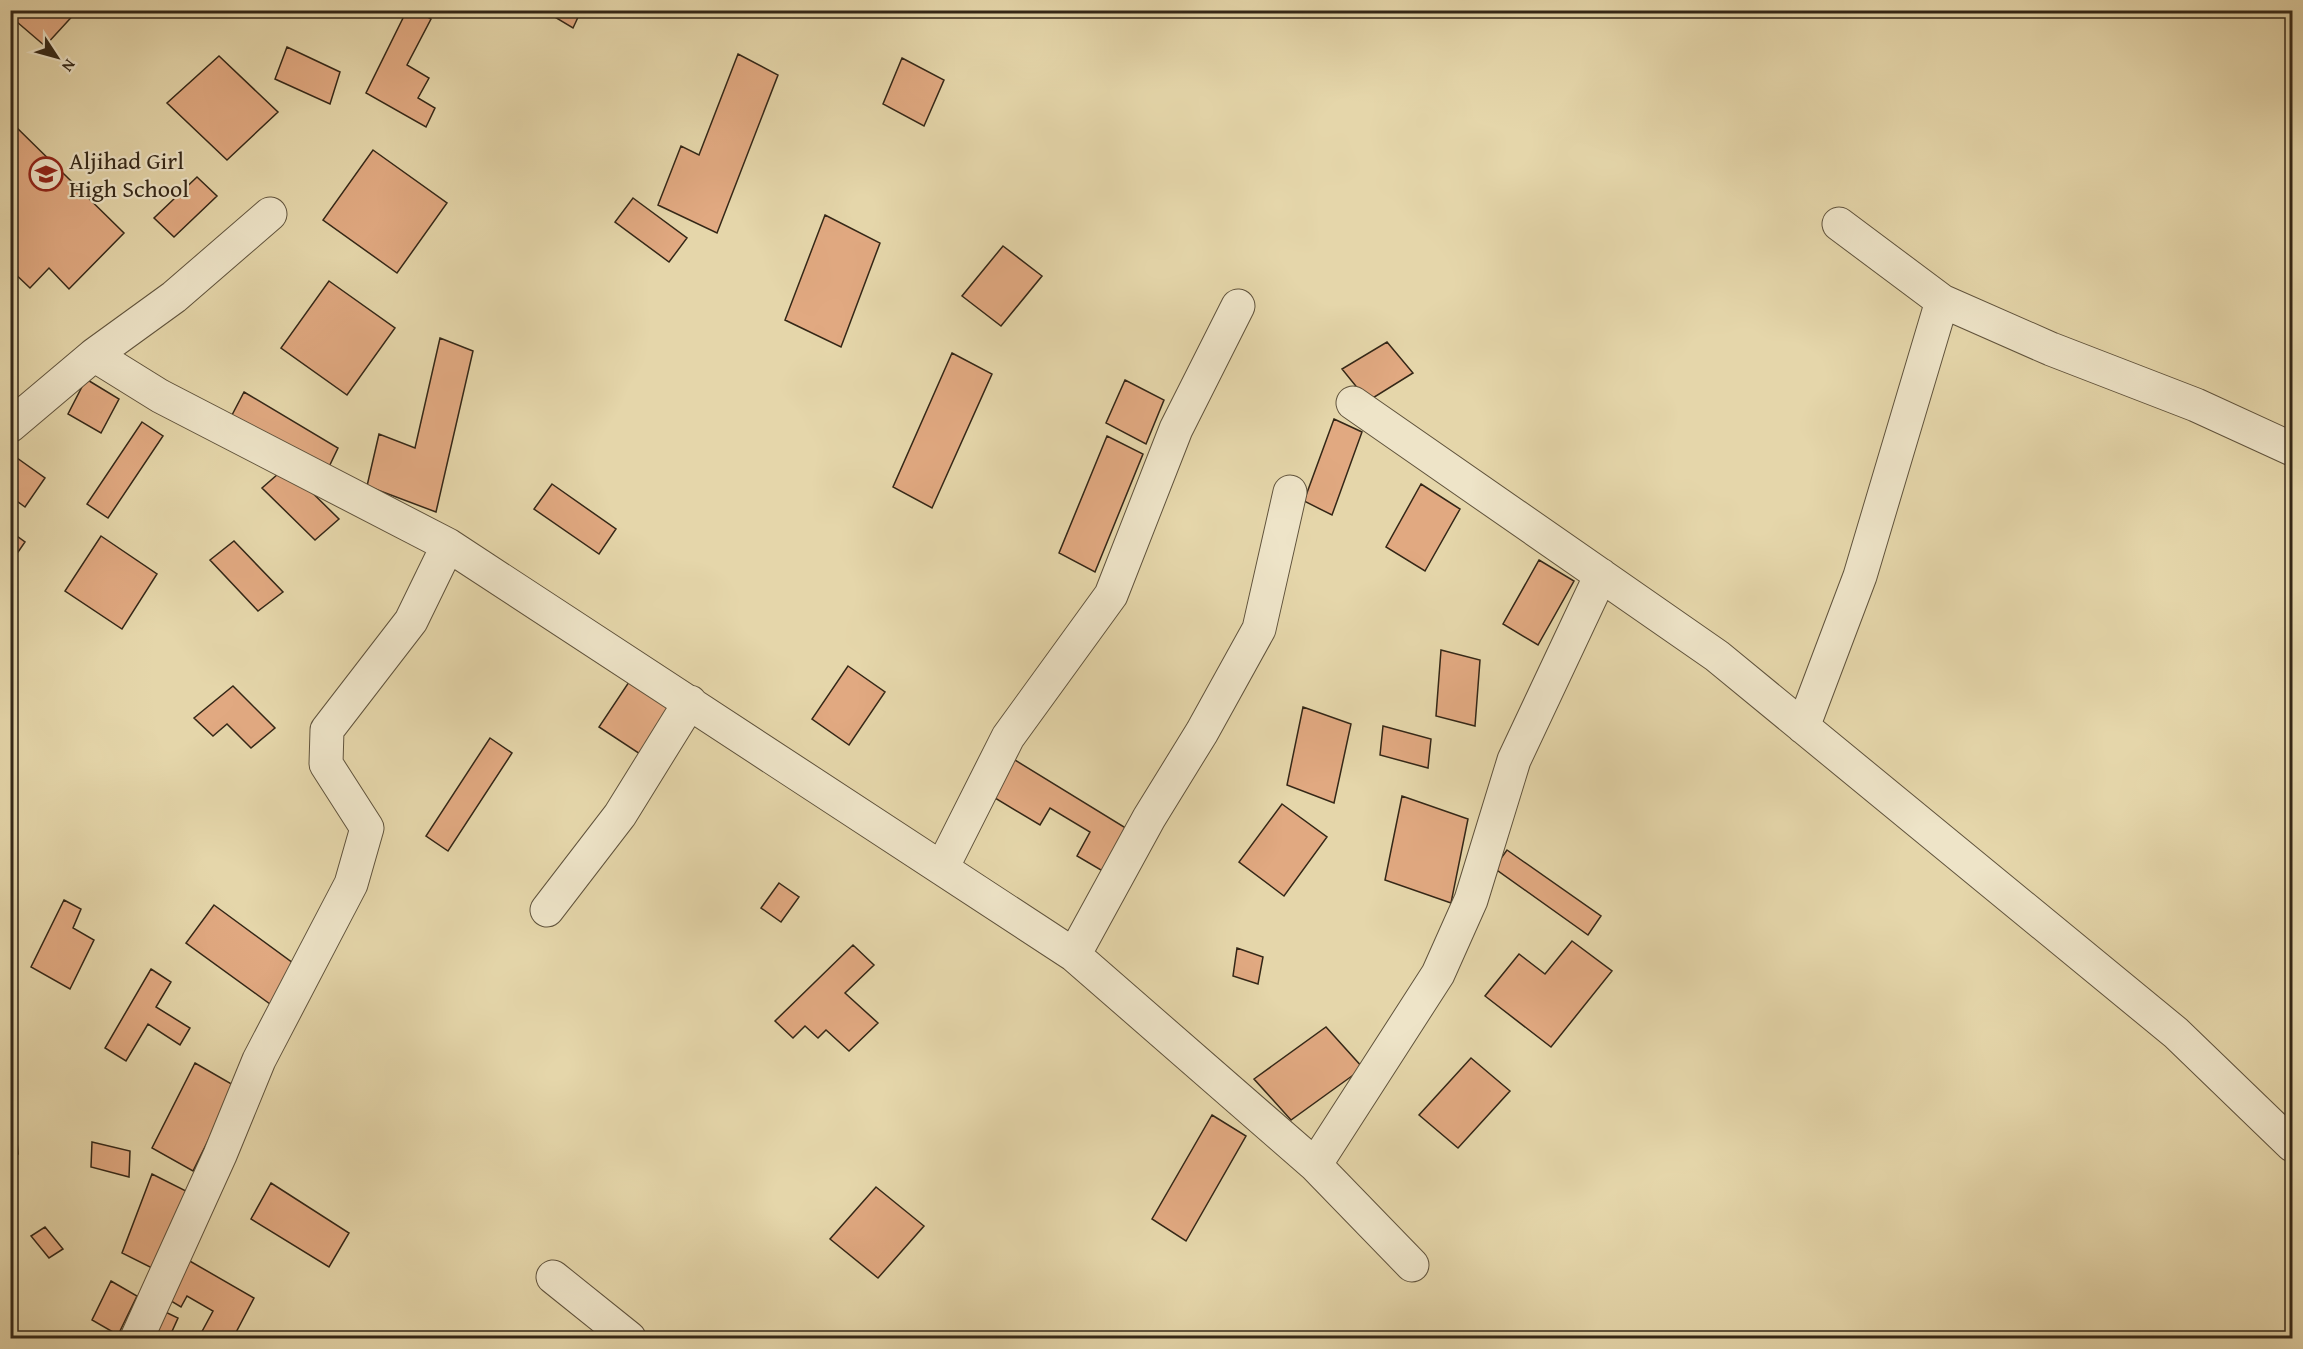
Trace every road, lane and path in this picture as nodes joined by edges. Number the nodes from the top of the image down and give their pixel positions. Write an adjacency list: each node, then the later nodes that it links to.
1 (270, 214): 5 (street)
2 (1839, 224): 3 (street)
3 (1942, 301): 8 (street); 13 (street)
4 (1239, 306): 14 (street)
5 (94, 355): 7 (street); 10 (street)
6 (1353, 403): 11 (street)
7 (10, 426)
8 (2292, 449)
9 (1290, 492): 16 (street)
10 (448, 544): 12 (street); 21 (street)
11 (1601, 575): 13 (street); 18 (street)
12 (690, 702): 14 (street); 15 (street)
13 (1803, 727): 17 (street)
14 (942, 868): 16 (street)
15 (547, 910)
16 (1074, 955): 18 (street)
17 (2292, 1144)
18 (1315, 1166): 19 (street)
19 (1412, 1264)
20 (553, 1277): 22 (street)
21 (137, 1338)
22 (629, 1338)

